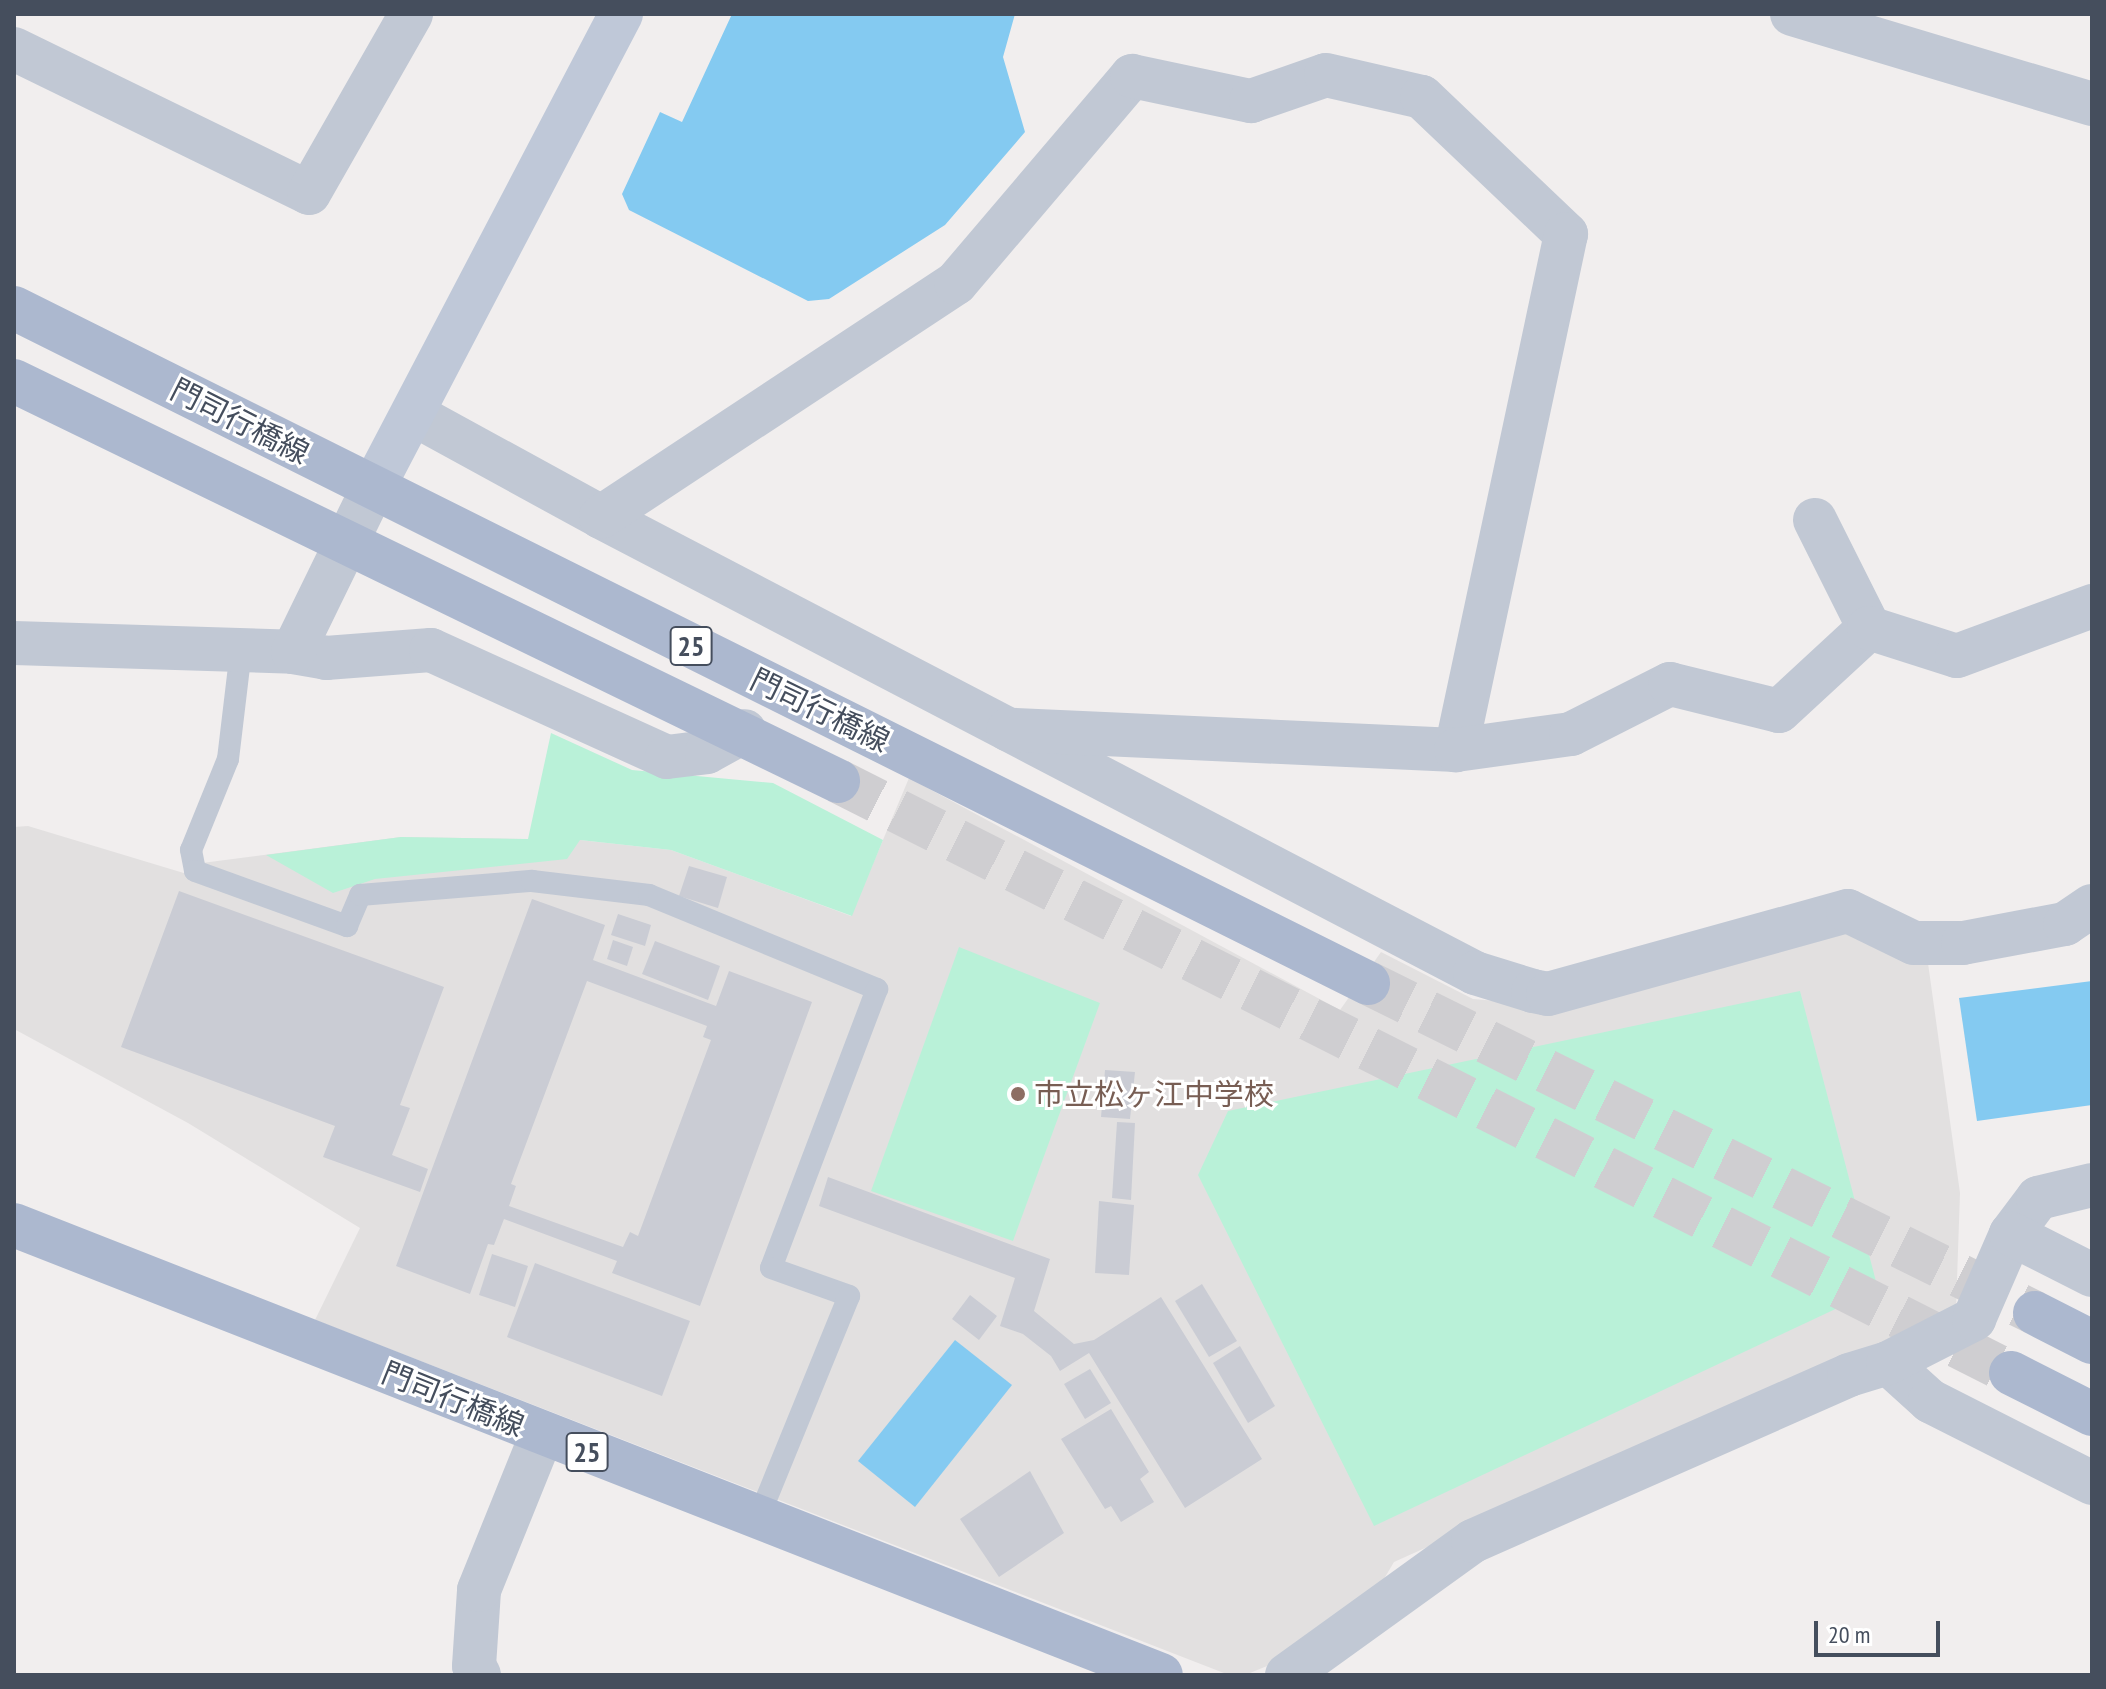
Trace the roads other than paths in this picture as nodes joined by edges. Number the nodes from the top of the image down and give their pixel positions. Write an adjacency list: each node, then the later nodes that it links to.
1 (411, 14): 4 (street)
2 (621, 14): 8 (street)
3 (1792, 14): 5 (street)
4 (14, 49)
5 (2092, 104)
6 (14, 308): 9 (main road, 門司行橋線 / 25)
7 (14, 381): 12 (main road, 門司行橋線 / 25)
8 (415, 415): 9 (street); 10 (street)
9 (373, 488): 12 (street); 23 (main road, 門司行橋線 / 25)
10 (601, 517): 18 (street); 20 (street)
11 (1815, 520): 14 (street)
12 (348, 540): 17 (street); 19 (main road, 門司行橋線 / 25)
13 (2092, 606): 14 (street)
14 (1869, 628): 20 (street)
15 (14, 643): 16 (street)
16 (241, 650): 17 (street); 35 (lane)
17 (293, 652): 19 (street)
18 (1008, 730): 20 (street); 22 (street)
19 (745, 731): 21 (main road, 門司行橋線 / 25)
20 (1456, 750)
21 (838, 781)
22 (2092, 906)
23 (1368, 983)
24 (2092, 1185): 26 (street)
25 (14, 1225): 33 (main road, 門司行橋線 / 25)
26 (2011, 1234): 27 (street); 30 (street)
27 (2092, 1275)
28 (2035, 1313): 29 (main road)
29 (2092, 1342)
30 (1888, 1363): 34 (street); 38 (street)
31 (2011, 1373): 32 (main road)
32 (2092, 1414)
33 (542, 1434): 35 (main road, 門司行橋線 / 25); 36 (street)
34 (2092, 1483)
35 (758, 1519): 37 (main road, 門司行橋線 / 25)
36 (479, 1675)
37 (1161, 1675)
38 (1287, 1675)

